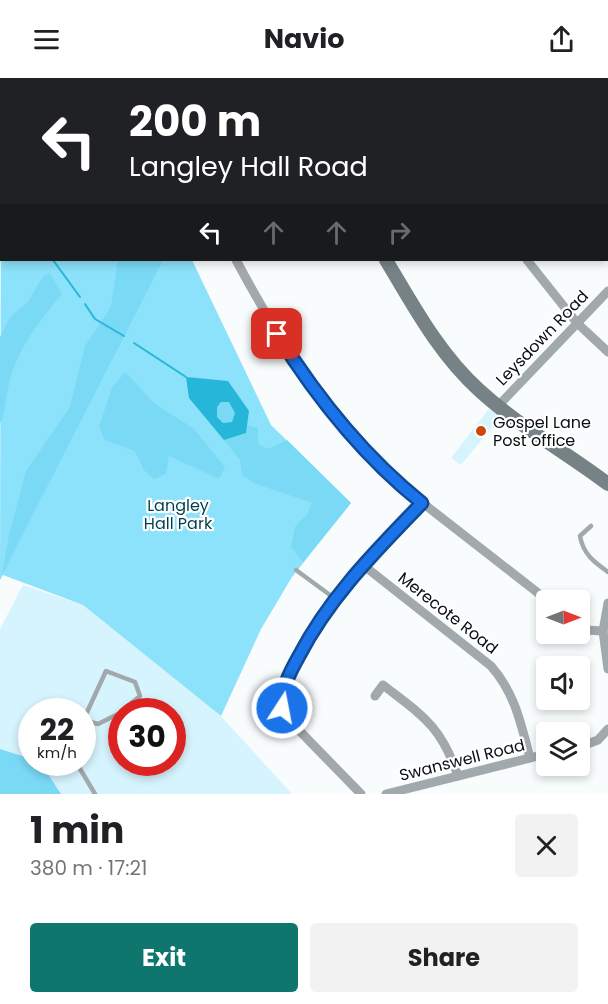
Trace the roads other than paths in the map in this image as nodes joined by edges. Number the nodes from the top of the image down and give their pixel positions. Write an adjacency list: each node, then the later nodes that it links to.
1 (237, 261): 9 (street)
2 (387, 261): 7 (street)
3 (528, 261): 5 (street)
4 (608, 291): 5 (street, Leysdown Road)
5 (577, 323): 6 (street); 7 (street, Leysdown Road)
6 (608, 352)
7 (498, 406): 8 (street)
8 (608, 484)
9 (422, 503): 11 (street); 14 (street)
10 (591, 526): 13 (lane)
11 (363, 565): 15 (street); 26 (street, Merecote Road)
12 (296, 570): 15 (lane)
13 (608, 572)
14 (536, 591)
15 (334, 598): 31 (street)
16 (608, 603): 18 (street)
17 (590, 630): 18 (street)
18 (603, 631): 19 (street)
19 (608, 669)
20 (375, 696): 28 (street)
21 (94, 698): 22 (lane)
22 (138, 698)
23 (608, 729): 24 (street)
24 (590, 743)
25 (536, 756): 26 (street, Swanswell Road)
26 (530, 758): 28 (street, Swanswell Road)
27 (84, 776): 30 (lane)
28 (458, 776): 29 (street, Swanswell Road)
29 (421, 790): 32 (street, Swanswell Road)
30 (95, 794)
31 (361, 794)
32 (386, 794)

